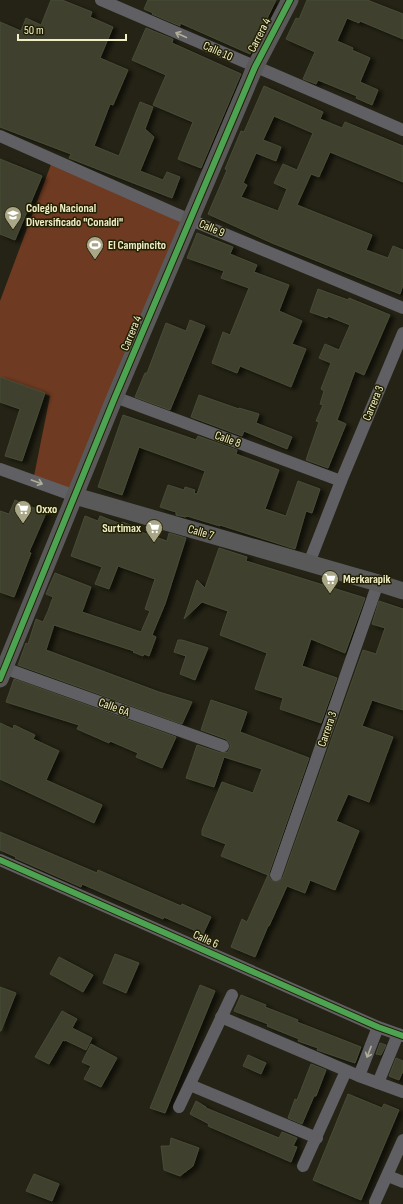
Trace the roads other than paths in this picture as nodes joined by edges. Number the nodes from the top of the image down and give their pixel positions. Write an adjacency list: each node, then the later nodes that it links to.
1 (101, 0): 3 (street, Calle 10, one-way to 1)
2 (290, 0): 3 (street, Carrera 4)
3 (255, 67): 4 (street, Calle 10); 6 (street, Carrera 4)
4 (403, 130)
5 (0, 136): 6 (street, Calle 9)
6 (191, 219): 7 (street, Calle 9); 9 (street, Carrera 4)
7 (403, 308)
8 (403, 333): 11 (street, Carrera 3)
9 (116, 397): 11 (street, Calle 8); 12 (street, Carrera 4)
10 (0, 469): 12 (street, Calle 7, one-way to 12)
11 (341, 481): 13 (street, Carrera 3)
12 (75, 496): 13 (street, Calle 7); 16 (street, Carrera 4)
13 (309, 563): 14 (street, Calle 7)
14 (378, 583): 15 (street, Calle 7); 19 (street, Carrera 3)
15 (403, 591)
16 (3, 664): 17 (street, Calle 6A)
17 (223, 746)
18 (0, 860): 22 (street, Calle 6)
19 (276, 875)
20 (232, 995): 21 (street)
21 (222, 1017): 24 (street); 27 (street)
22 (378, 1027): 23 (street, Calle 6); 25 (street, one-way to 25)
23 (401, 1035): 26 (street)
24 (346, 1071): 25 (street); 30 (street)
25 (359, 1076): 26 (street)
26 (378, 1084): 28 (street)
27 (190, 1085): 29 (street); 30 (street)
28 (403, 1092)
29 (179, 1107)
30 (316, 1138): 32 (street)
31 (403, 1140): 33 (street)
32 (303, 1166)
33 (388, 1176): 34 (street); 35 (street)
34 (403, 1182)
35 (375, 1202)

